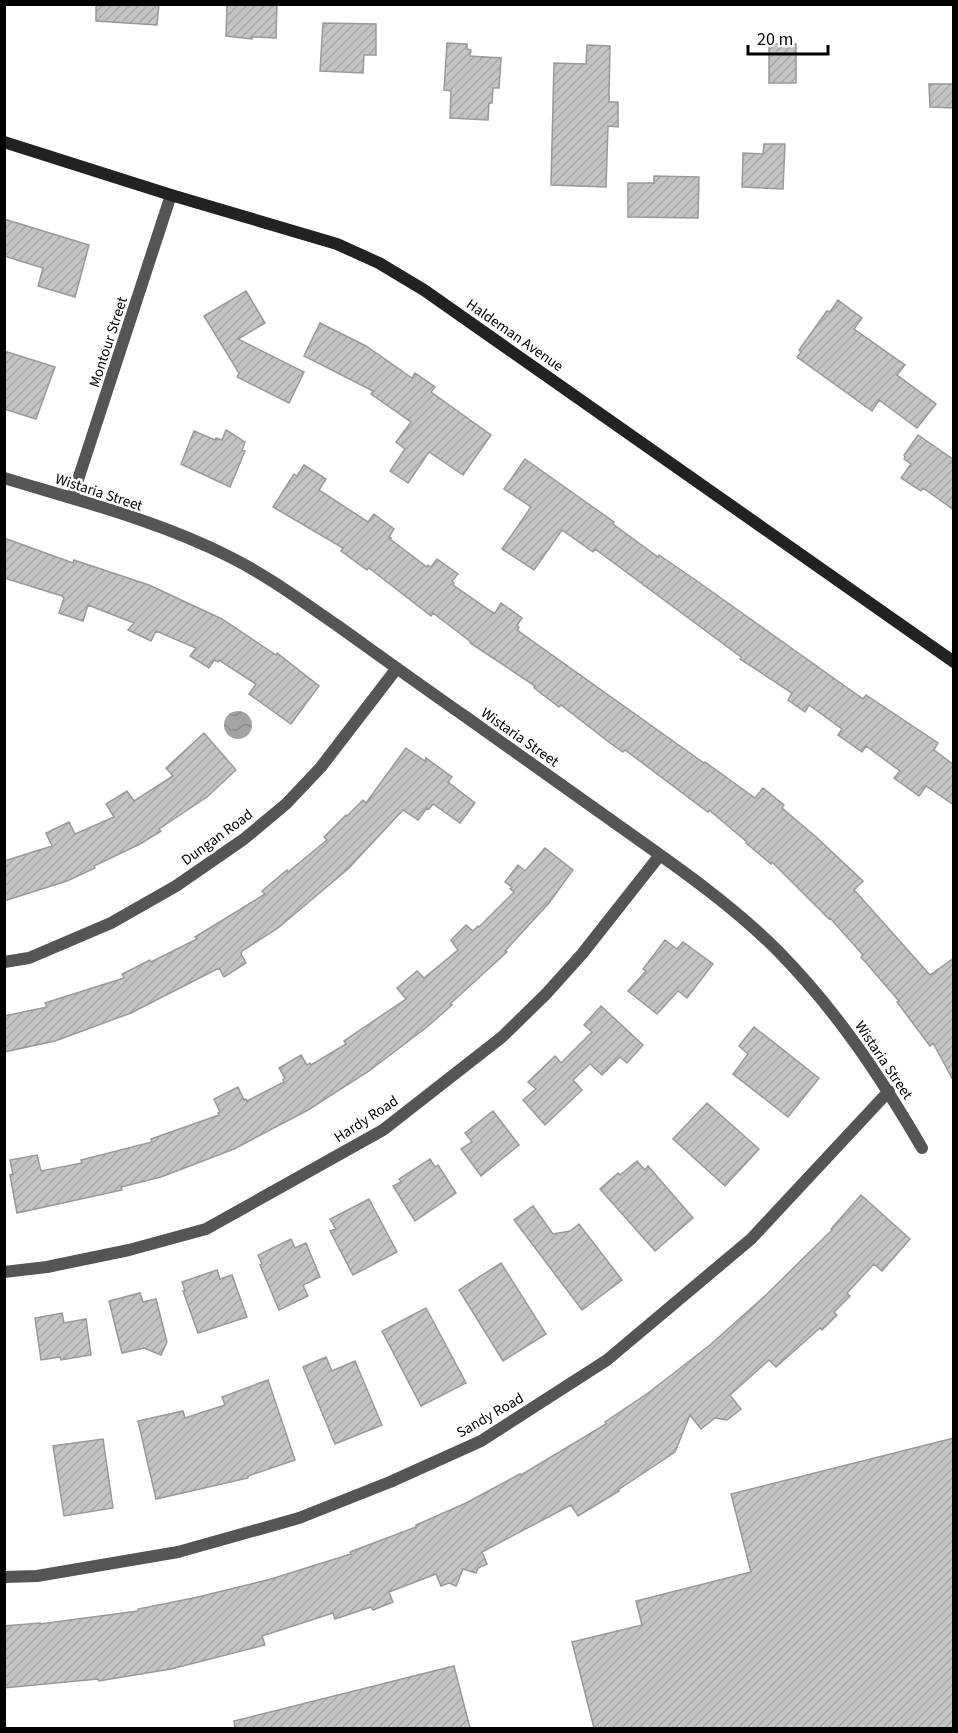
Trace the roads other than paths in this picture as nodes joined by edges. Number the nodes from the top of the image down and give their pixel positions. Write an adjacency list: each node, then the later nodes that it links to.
1 (4, 142): 2 (main road, Haldeman Avenue)
2 (171, 195): 4 (street, Montour Street); 5 (main road, Haldeman Avenue)
3 (4, 478): 4 (street, Wistaria Street)
4 (72, 498): 6 (street, Wistaria Street)
5 (954, 662)
6 (398, 668): 7 (street, Wistaria Street); 8 (street, Dungan Road)
7 (660, 855): 9 (street, Wistaria Street); 11 (street, Hardy Road)
8 (4, 962)
9 (889, 1091): 10 (street, Wistaria Street); 12 (street, Sandy Road)
10 (922, 1148)
11 (4, 1272)
12 (4, 1577)

